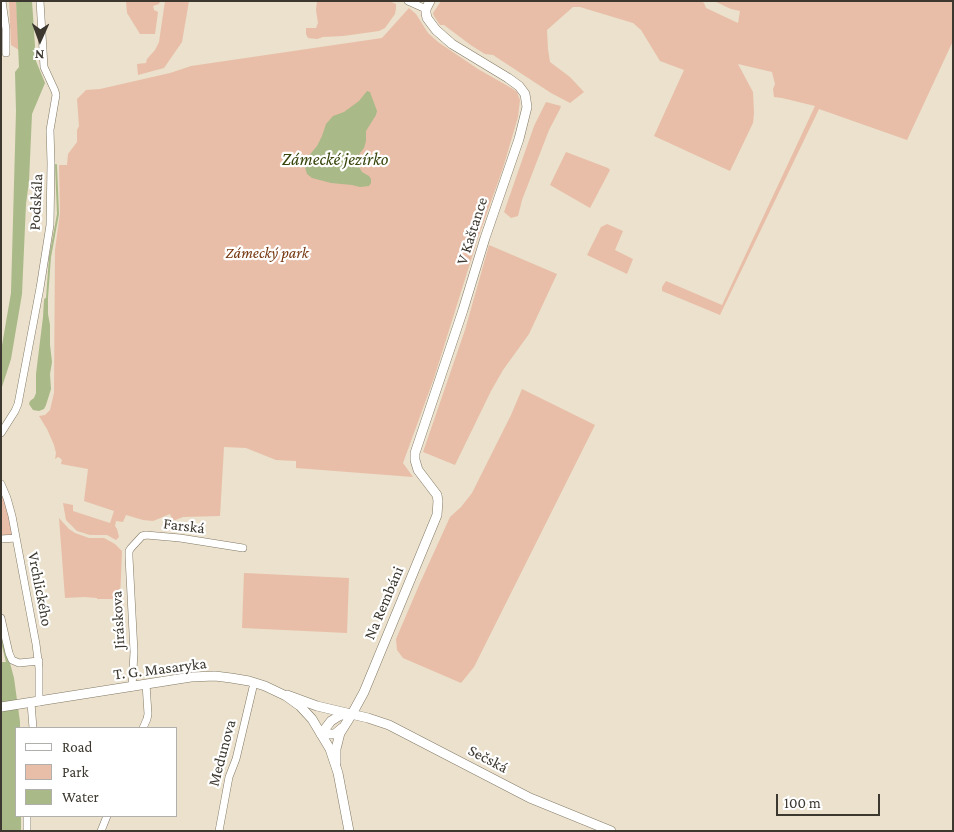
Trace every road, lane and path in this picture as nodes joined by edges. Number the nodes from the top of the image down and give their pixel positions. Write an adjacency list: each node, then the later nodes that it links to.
1 (2, 1): 5 (street)
2 (40, 1): 6 (street, Podskála)
3 (408, 1): 4 (street)
4 (428, 5): 8 (street, V Kaštance)
5 (6, 53)
6 (1, 432)
7 (1, 484): 9 (street, Vrchlického)
8 (438, 501): 21 (street, Na Rembáni)
9 (16, 538): 10 (street); 14 (street, Vrchlického)
10 (1, 540)
11 (243, 548): 12 (street, Farská)
12 (129, 551): 18 (street, Jiráskova)
13 (1, 618): 14 (street)
14 (39, 661): 19 (street, Vrchlického)
15 (254, 683): 16 (street, T. G. Masaryka); 17 (street, T. G. Masaryka); 31 (street, Medunova)
16 (146, 684): 18 (street, T. G. Masaryka); 23 (street)
17 (265, 686): 21 (street, Sečská); 25 (street, T. G. Masaryka)
18 (132, 687): 19 (street, T. G. Masaryka)
19 (32, 703): 20 (street, T. G. Masaryka); 22 (street, Vrchlického)
20 (1, 707)
21 (349, 714): 24 (street); 25 (street); 33 (street, Sečská)
22 (33, 727)
23 (143, 727)
24 (342, 728): 25 (street); 26 (street)
25 (321, 734): 26 (street, T. G. Masaryka)
26 (338, 773): 32 (street, T. G. Masaryka)
27 (27, 817): 29 (street)
28 (107, 817): 30 (street)
29 (27, 831)
30 (102, 831)
31 (219, 831)
32 (349, 831)
33 (611, 831)

